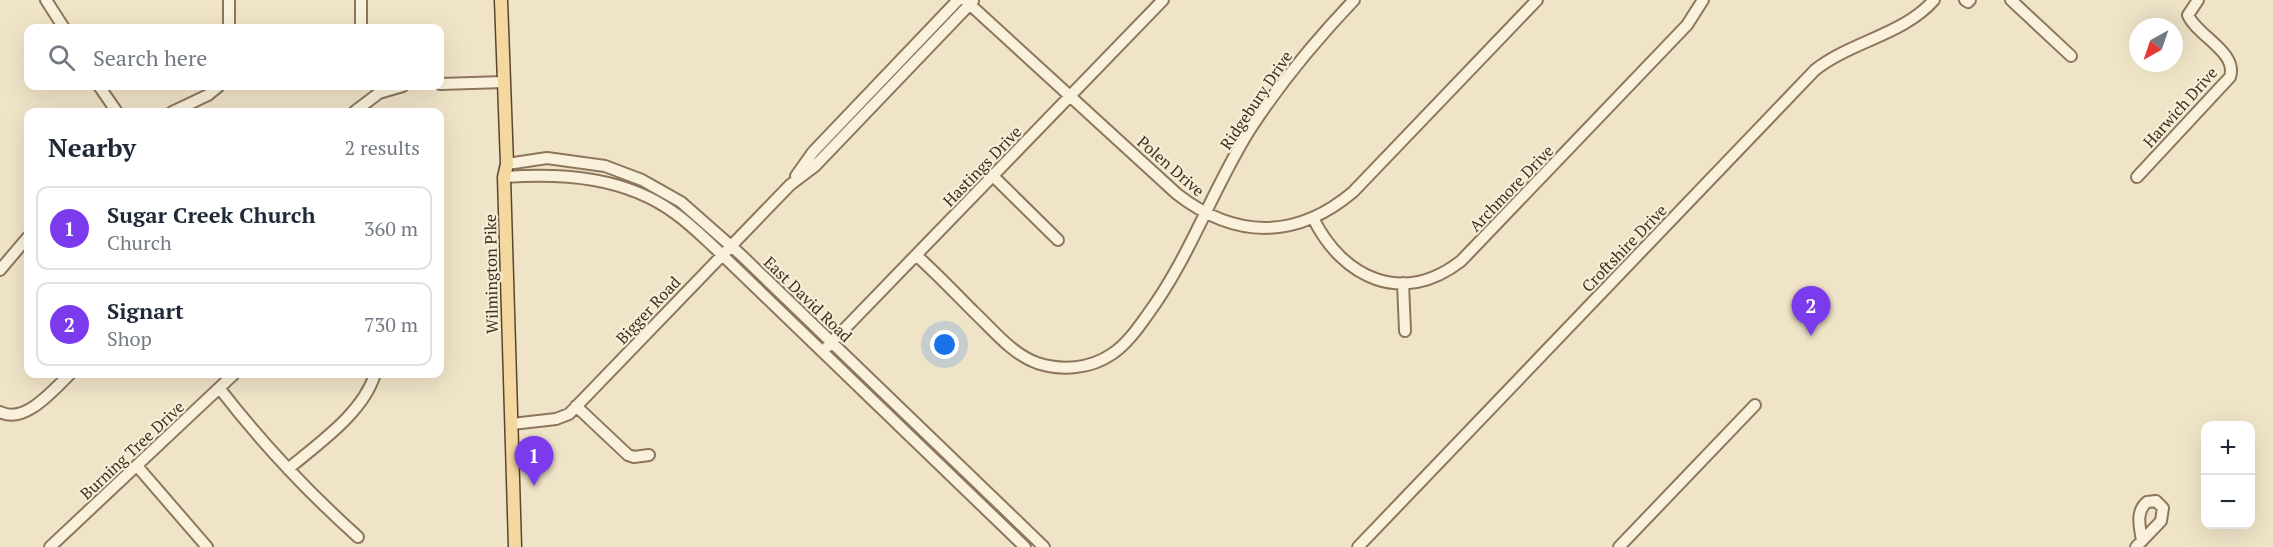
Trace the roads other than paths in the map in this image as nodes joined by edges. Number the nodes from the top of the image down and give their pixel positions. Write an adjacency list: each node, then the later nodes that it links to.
1 (46, 0): 16 (street)
2 (229, 0): 17 (street)
3 (361, 0): 18 (street)
4 (501, 0): 20 (main road, Wilmington Pike)
5 (958, 0): 33 (street, Bigger Road)
6 (1163, 0): 25 (street, Hastings Drive)
7 (1354, 0): 34 (street, Ridgebury Drive)
8 (1537, 0): 35 (street, Polen Drive)
9 (1703, 0): 42 (street, Archmore Drive)
10 (1934, 0): 65 (street, Croftshire Drive)
11 (1965, 0): 12 (street)
12 (1970, 0)
13 (2011, 0): 19 (street)
14 (2198, 0): 32 (street, Harwich Drive)
15 (970, 2): 25 (street, Polen Drive); 33 (street, Bigger Road)
16 (61, 24)
17 (229, 24)
18 (361, 24)
19 (2071, 56)
20 (504, 82): 21 (street); 29 (main road, Wilmington Pike)
21 (444, 84)
22 (102, 90): 26 (street)
23 (214, 90): 27 (street)
24 (376, 90): 28 (street)
25 (1070, 97): 30 (street, Hastings Drive); 34 (street, Polen Drive)
26 (114, 108)
27 (180, 108)
28 (358, 108)
29 (507, 164): 31 (main road, Wilmington Pike); 38 (street, East David Road)
30 (993, 176): 36 (street); 40 (street, Hastings Drive)
31 (504, 177): 39 (street, East David Road); 53 (main road, Wilmington Pike)
32 (2137, 177)
33 (790, 185): 38 (street, Bigger Road)
34 (1206, 214): 35 (street, Polen Drive); 40 (street, Ridgebury Drive)
35 (1313, 218): 42 (street, Archmore Drive)
36 (1058, 240)
37 (24, 242): 41 (street)
38 (731, 246): 39 (street, Bigger Road); 44 (street, East David Road)
39 (722, 254): 45 (street, East David Road); 51 (street, Bigger Road)
40 (916, 255): 44 (street, Hastings Drive)
41 (0, 270)
42 (1403, 284): 43 (street)
43 (1405, 331)
44 (831, 342): 45 (street, Hastings Drive); 58 (street, East David Road)
45 (822, 352): 63 (street, East David Road)
46 (65, 378): 52 (street)
47 (230, 378): 49 (street, Burning Tree Drive)
48 (373, 378): 56 (street)
49 (220, 389): 55 (street, Burning Tree Drive); 56 (street)
50 (1755, 405): 66 (street)
51 (576, 406): 53 (street, Bigger Road); 54 (street)
52 (0, 412)
53 (512, 424): 62 (main road, Wilmington Pike)
54 (649, 455)
55 (137, 466): 59 (street, Burning Tree Drive); 61 (street)
56 (288, 469): 57 (street)
57 (358, 537)
58 (1034, 537): 63 (street); 64 (street, East David Road)
59 (62, 543): 60 (street, Burning Tree Drive)
60 (50, 547)
61 (207, 547)
62 (515, 547)
63 (1025, 547)
64 (1044, 547)
65 (1358, 547)
66 (1619, 547)

